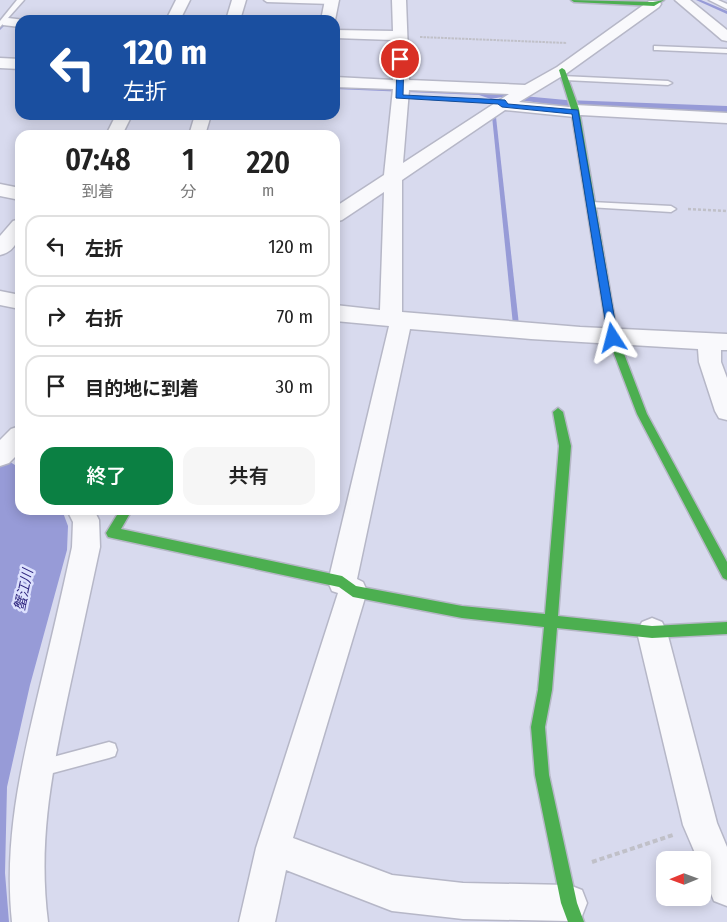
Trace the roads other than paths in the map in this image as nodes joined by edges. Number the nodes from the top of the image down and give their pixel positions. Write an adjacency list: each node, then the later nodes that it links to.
1 (21, 0): 15 (lane)
2 (183, 0): 12 (street)
3 (239, 0): 13 (street)
4 (267, 0): 9 (lane)
5 (399, 0): 17 (street)
6 (574, 0): 10 (street)
7 (682, 0): 18 (street)
8 (712, 0): 11 (lane)
9 (332, 1): 14 (street)
10 (658, 2): 25 (street)
11 (727, 7)
12 (176, 15)
13 (234, 15)
14 (329, 15)
15 (8, 23)
16 (340, 34): 17 (street)
17 (400, 36): 28 (street)
18 (727, 37)
19 (657, 48): 20 (lane)
20 (727, 51)
21 (0, 63): 22 (street)
22 (15, 64)
23 (0, 73): 24 (street)
24 (15, 74)
25 (564, 74): 27 (lane); 30 (street); 31 (street)
26 (340, 83): 28 (street)
27 (668, 83)
28 (400, 91): 29 (street); 30 (street); 30 (street); 33 (street)
29 (340, 94)
30 (514, 98): 31 (street); 33 (street)
31 (574, 107): 32 (street); 36 (street)
32 (727, 118)
33 (393, 178): 38 (street); 44 (street)
34 (0, 190): 35 (street)
35 (15, 193)
36 (591, 205): 37 (lane); 45 (street)
37 (671, 209)
38 (340, 213)
39 (15, 231): 40 (street)
40 (0, 249)
41 (0, 298): 42 (street)
42 (15, 301)
43 (340, 314): 44 (street)
44 (396, 320): 45 (street); 52 (street)
45 (613, 338): 46 (street); 51 (street)
46 (718, 342): 47 (street)
47 (727, 410)
48 (558, 412): 53 (street)
49 (83, 515): 57 (street)
50 (123, 515): 52 (street)
51 (727, 574)
52 (347, 586): 53 (street); 58 (street)
53 (550, 620): 55 (street); 60 (street)
54 (727, 628): 55 (street)
55 (652, 632): 59 (street)
56 (109, 750): 57 (lane)
57 (36, 770): 61 (street)
58 (274, 848): 60 (street); 62 (street)
59 (727, 888)
60 (570, 899)
61 (30, 922)
62 (257, 922)

